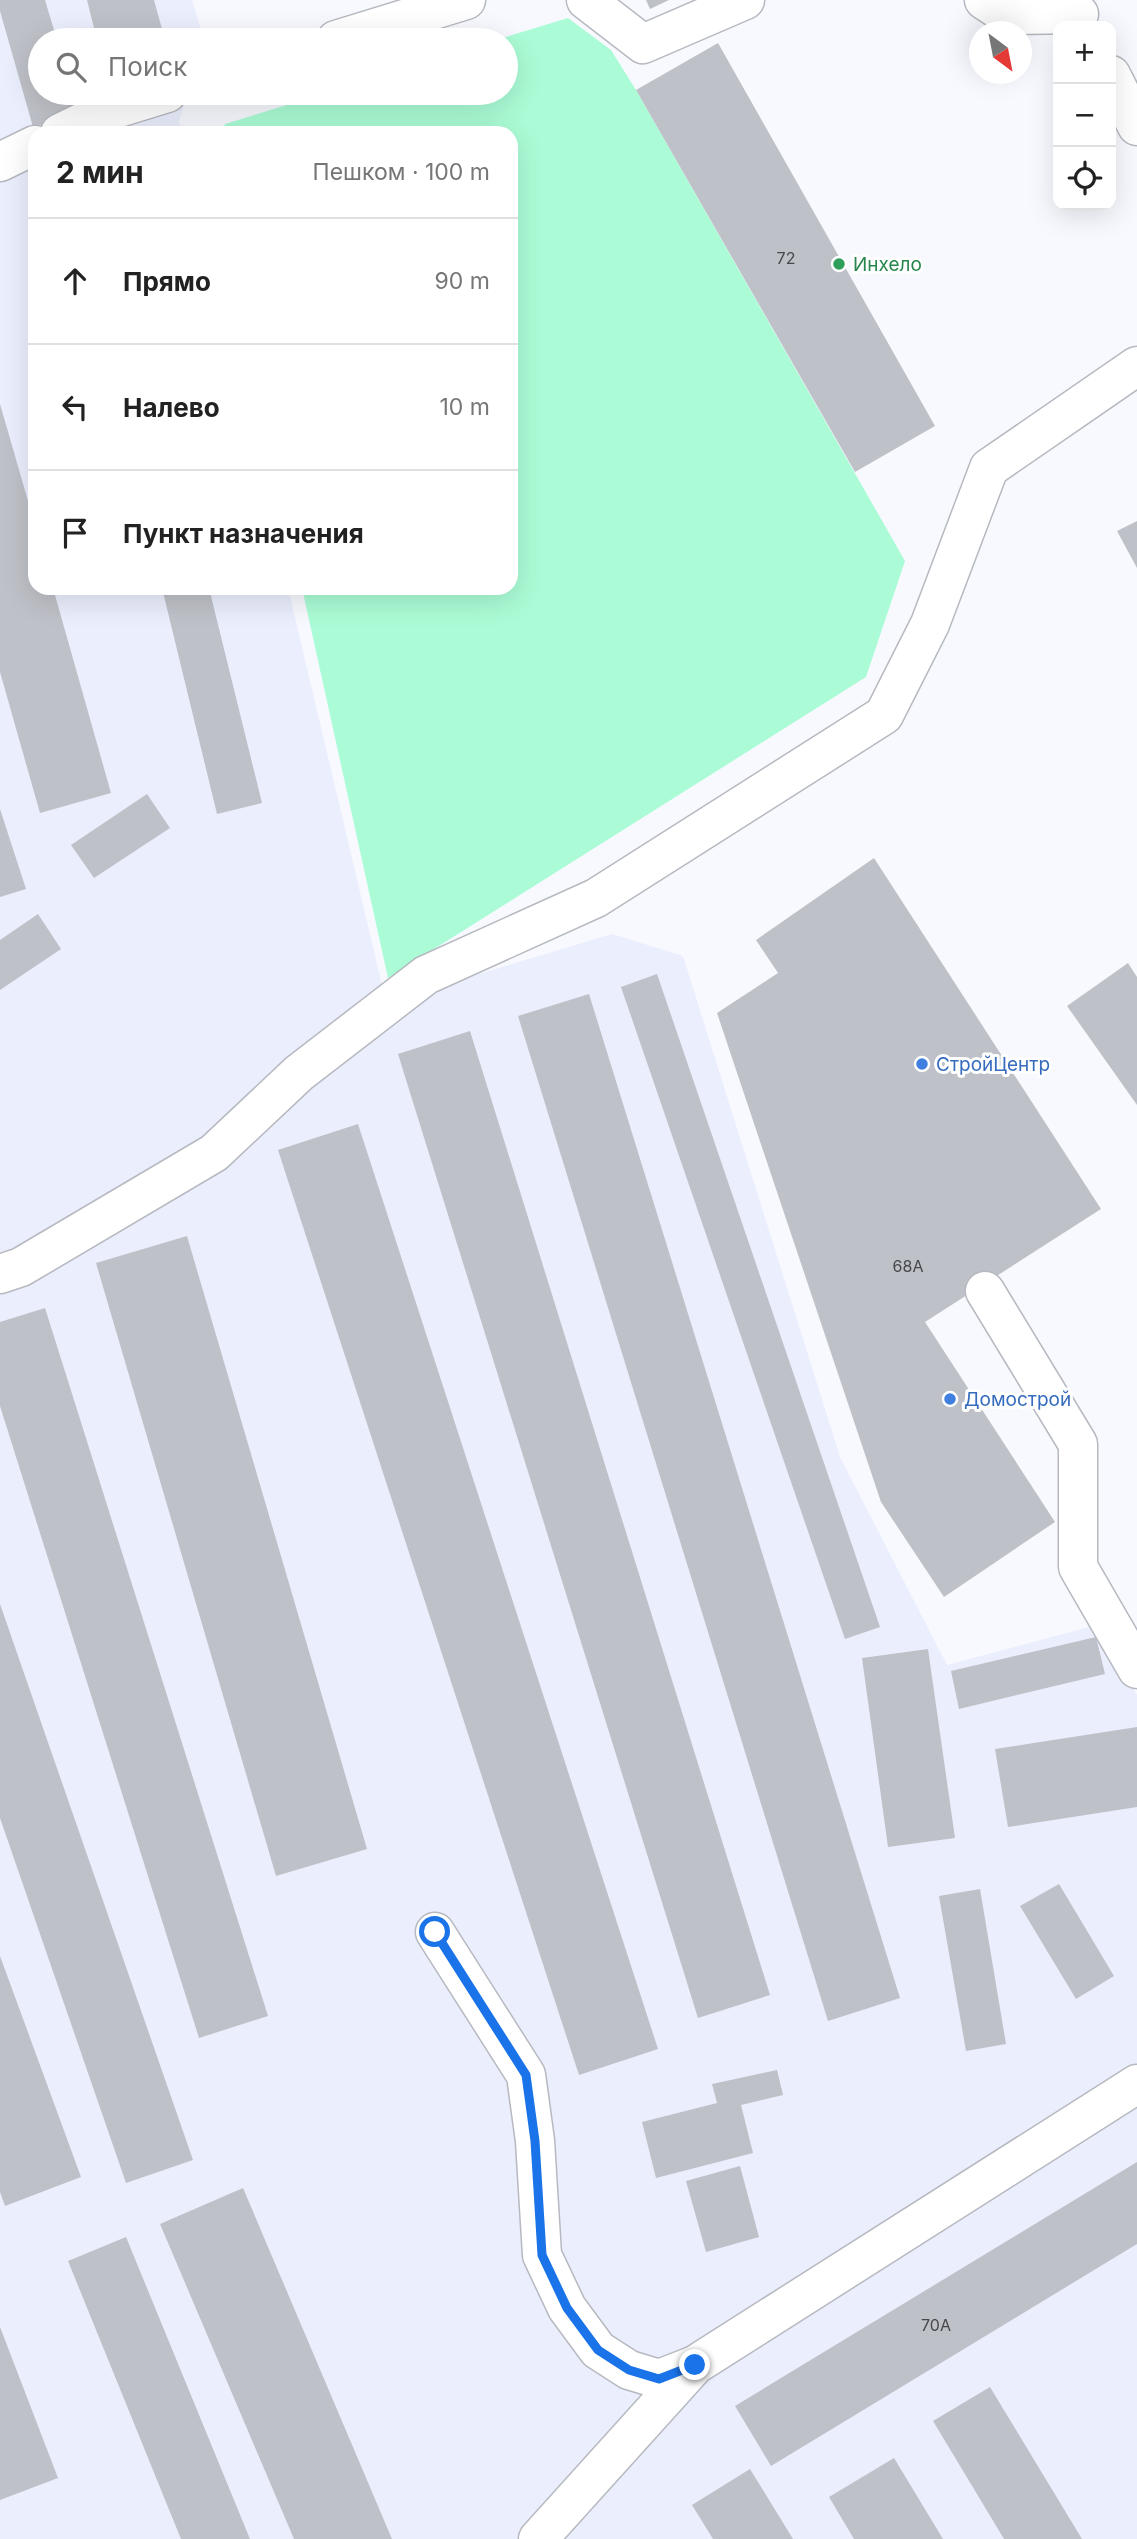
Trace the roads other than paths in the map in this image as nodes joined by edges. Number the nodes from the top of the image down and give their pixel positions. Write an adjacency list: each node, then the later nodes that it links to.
1 (466, 0): 6 (street)
2 (586, 0): 3 (street)
3 (746, 0)
4 (984, 0): 5 (street)
5 (1079, 13)
6 (375, 28)
7 (1116, 84): 10 (street)
8 (128, 105): 9 (street)
9 (74, 126)
10 (1137, 126)
11 (28, 148): 12 (street)
12 (0, 162)
13 (1137, 366): 14 (street)
14 (0, 1273)
15 (985, 1291): 16 (street)
16 (1137, 1669)
17 (435, 1932): 19 (street)
18 (1137, 2084): 19 (street)
19 (695, 2365): 20 (street)
20 (538, 2539)

